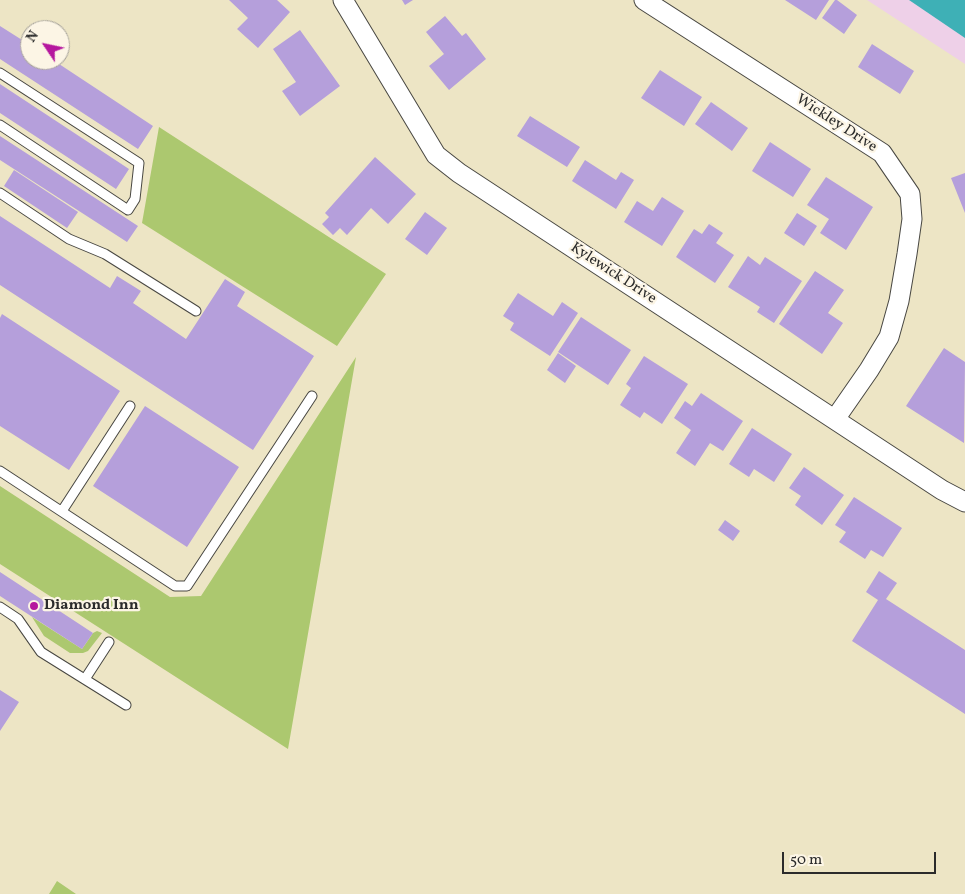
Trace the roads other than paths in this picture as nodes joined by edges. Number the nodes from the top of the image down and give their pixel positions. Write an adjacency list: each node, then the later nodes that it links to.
1 (343, 0): 9 (street, Kylewick Drive)
2 (644, 0): 9 (street, Wickley Drive)
3 (0, 72): 4 (lane)
4 (0, 126)
5 (0, 193): 6 (lane)
6 (196, 311)
7 (312, 396): 12 (lane)
8 (130, 406): 12 (lane)
9 (835, 419): 11 (street, Kylewick Drive)
10 (0, 471): 12 (lane)
11 (965, 502)
12 (62, 511)
13 (0, 607): 15 (lane)
14 (109, 642): 15 (lane)
15 (85, 679): 16 (lane)
16 (126, 705)

